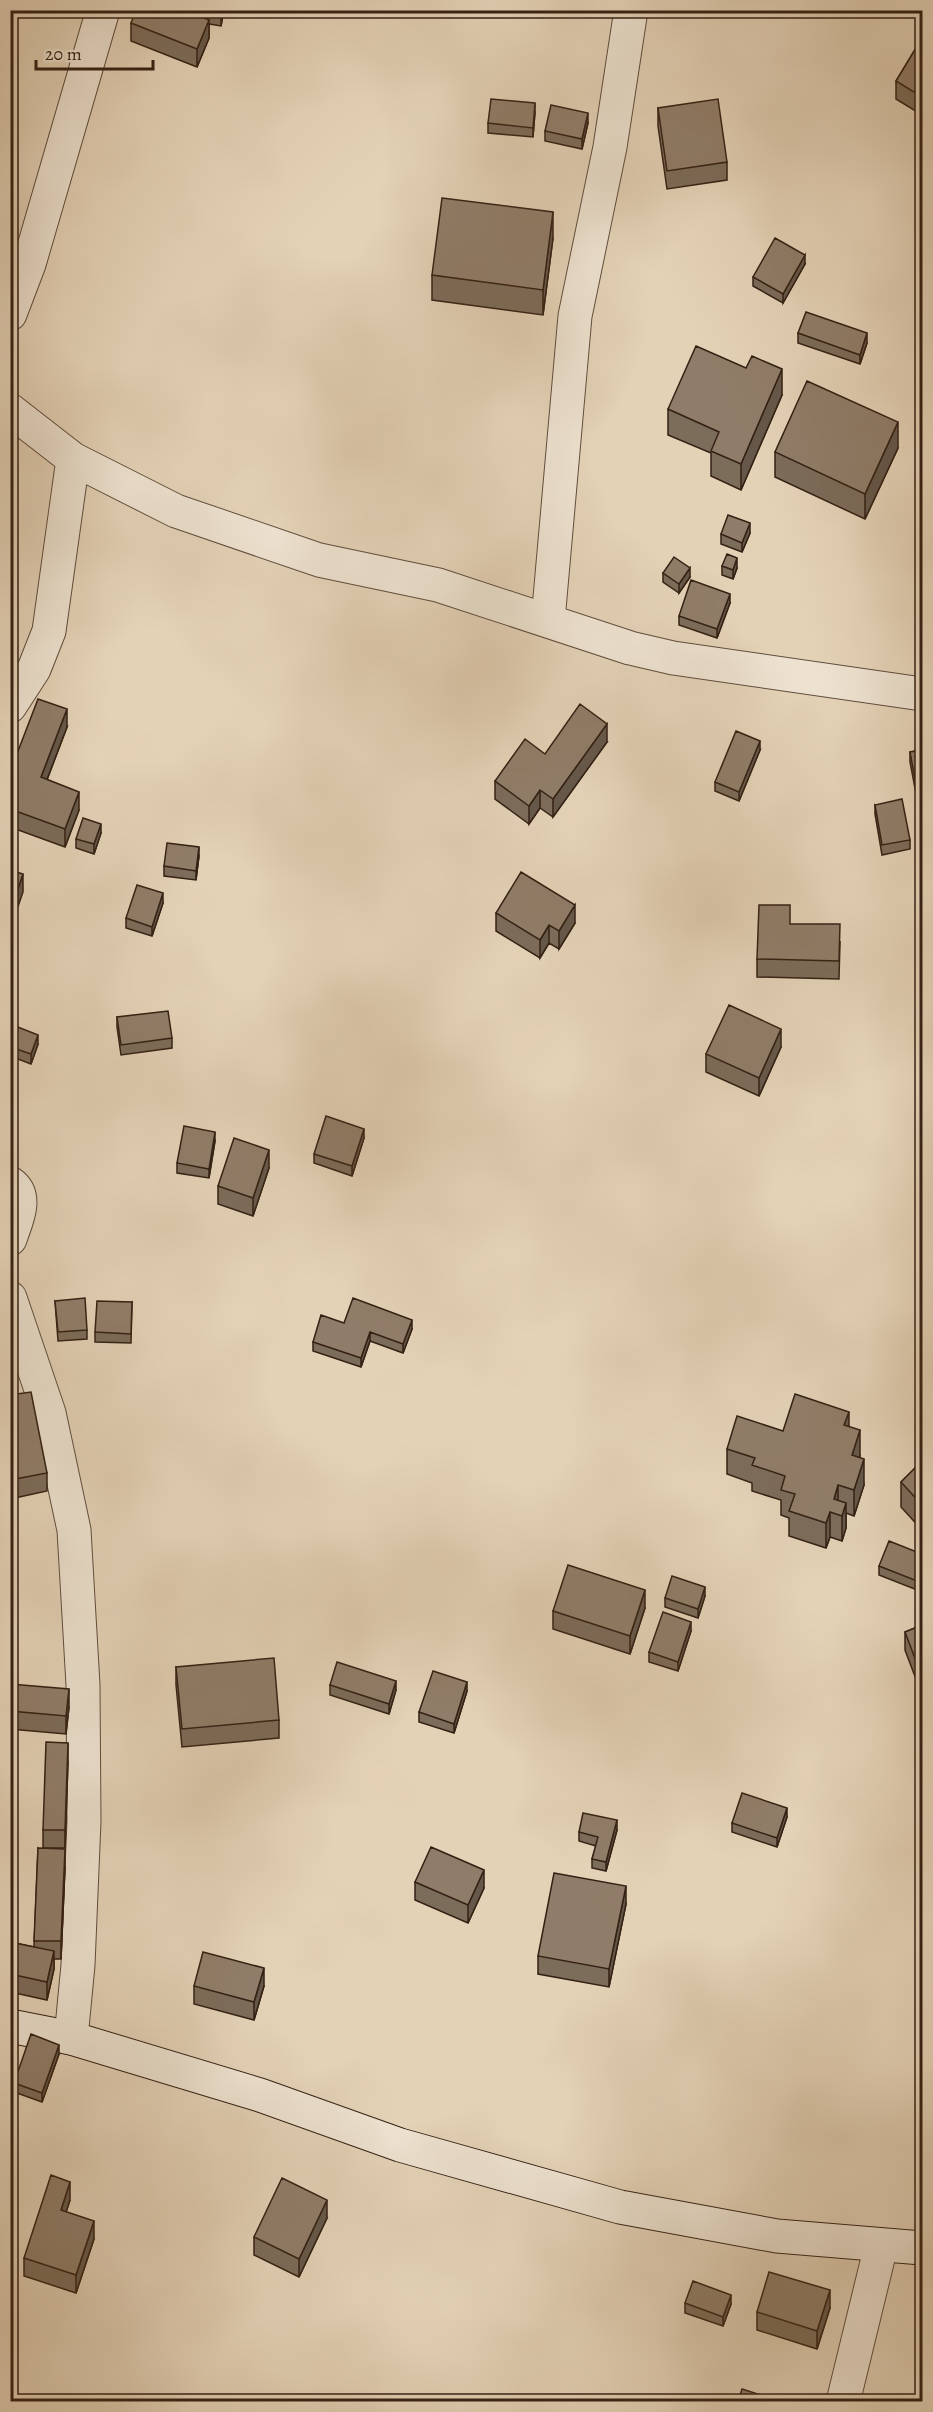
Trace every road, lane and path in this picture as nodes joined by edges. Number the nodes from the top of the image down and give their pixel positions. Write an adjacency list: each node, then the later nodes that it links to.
1 (104, 10): 3 (street)
2 (631, 10): 6 (street)
3 (10, 314)
4 (10, 410): 5 (street)
5 (73, 459): 6 (street); 8 (street)
6 (548, 620): 7 (street)
7 (922, 694)
8 (10, 706)
9 (10, 1183): 10 (street)
10 (10, 1239)
11 (10, 1298): 13 (street)
12 (10, 2026): 13 (street)
13 (71, 2038): 14 (street)
14 (881, 2246): 15 (street); 16 (street)
15 (922, 2248)
16 (843, 2402)

